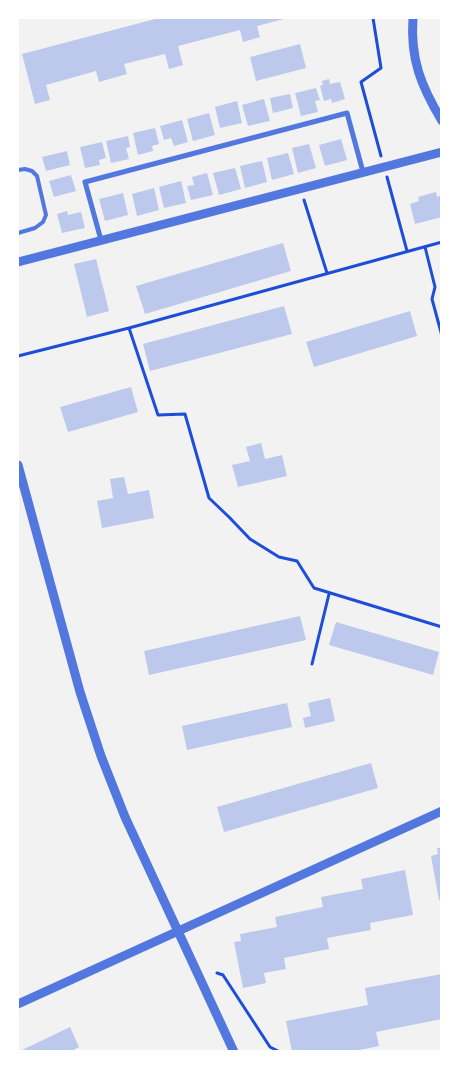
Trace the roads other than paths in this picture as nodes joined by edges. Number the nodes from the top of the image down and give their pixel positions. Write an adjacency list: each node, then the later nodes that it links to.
1 (413, 18): 2 (street)
2 (442, 121)
3 (442, 152): 5 (street)
4 (18, 170): 6 (lane)
5 (363, 172): 7 (street); 7 (street)
6 (18, 233)
7 (101, 240): 8 (street)
8 (18, 262)
9 (18, 465): 10 (street)
10 (20, 480): 12 (street)
11 (442, 811): 12 (street)
12 (180, 932): 13 (street); 14 (street)
13 (18, 1004)
14 (234, 1052)

